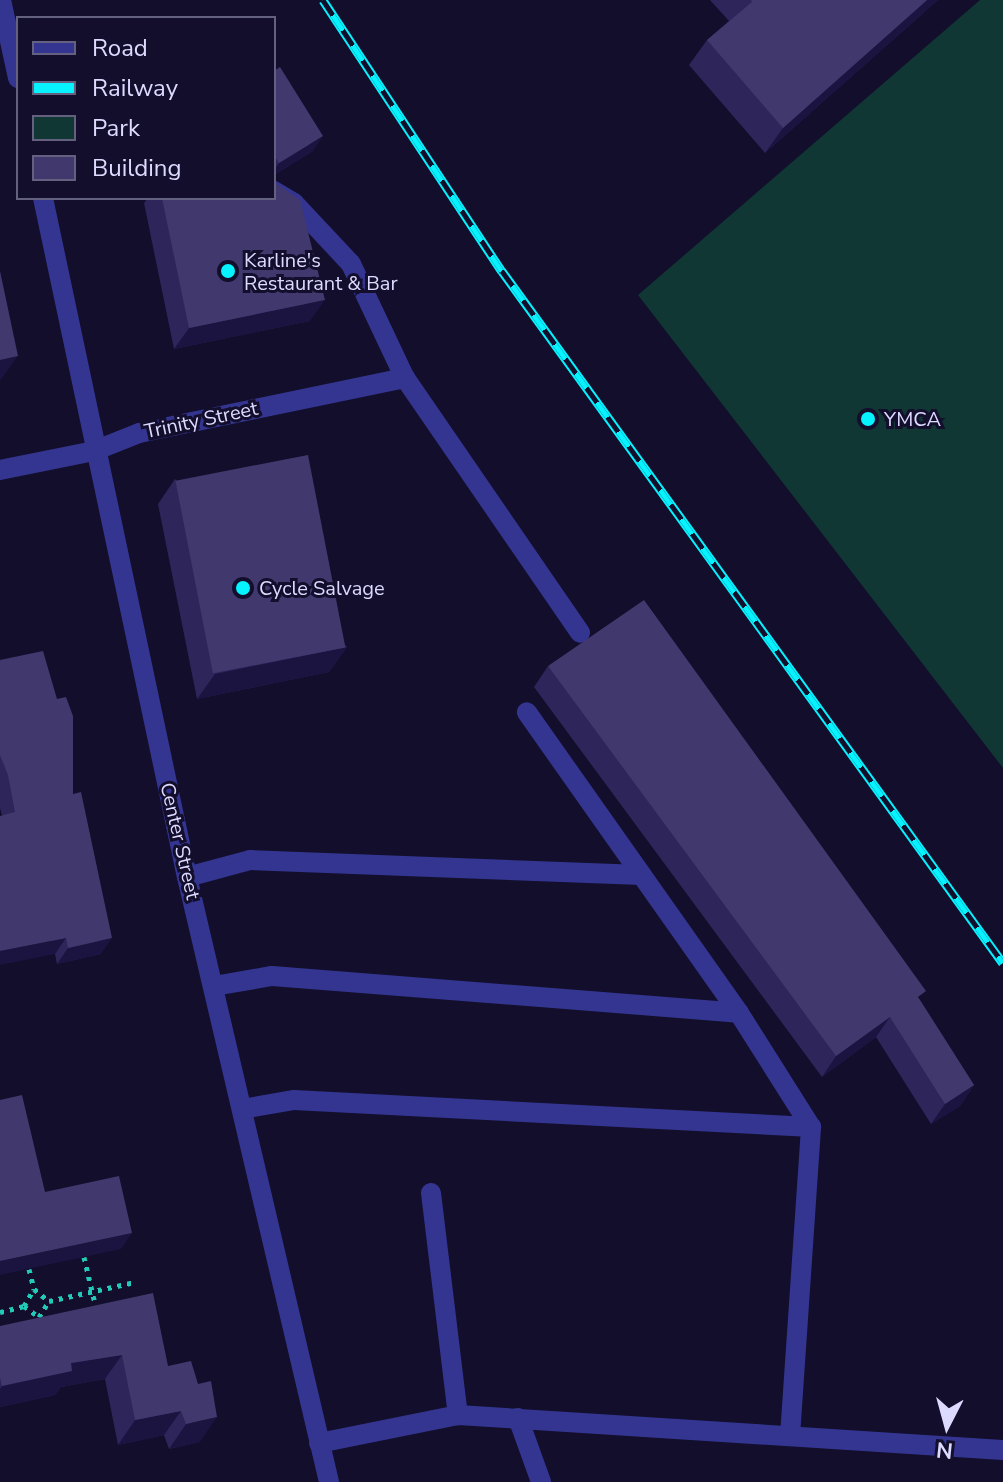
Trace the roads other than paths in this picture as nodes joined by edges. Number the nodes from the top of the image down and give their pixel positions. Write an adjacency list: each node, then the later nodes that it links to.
1 (1, 0): 2 (street)
2 (16, 69)
3 (276, 192): 5 (street)
4 (43, 200): 6 (street, Center Street)
5 (405, 378): 6 (street, Trinity Street); 8 (street)
6 (94, 451): 7 (street, Trinity Street); 11 (street, Center Street)
7 (0, 470)
8 (580, 633)
9 (527, 712): 10 (street)
10 (642, 875): 11 (street); 13 (street)
11 (187, 877): 12 (street, Center Street)
12 (214, 986): 13 (street); 14 (street, Center Street)
13 (739, 1013): 15 (street)
14 (242, 1109): 15 (street); 20 (street, Center Street)
15 (811, 1127): 19 (street)
16 (431, 1193): 17 (street)
17 (458, 1415): 18 (street); 20 (street)
18 (518, 1418): 19 (street); 23 (street)
19 (790, 1436): 21 (street)
20 (319, 1443): 22 (street, Center Street)
21 (1003, 1450)
22 (329, 1482)
23 (541, 1482)

